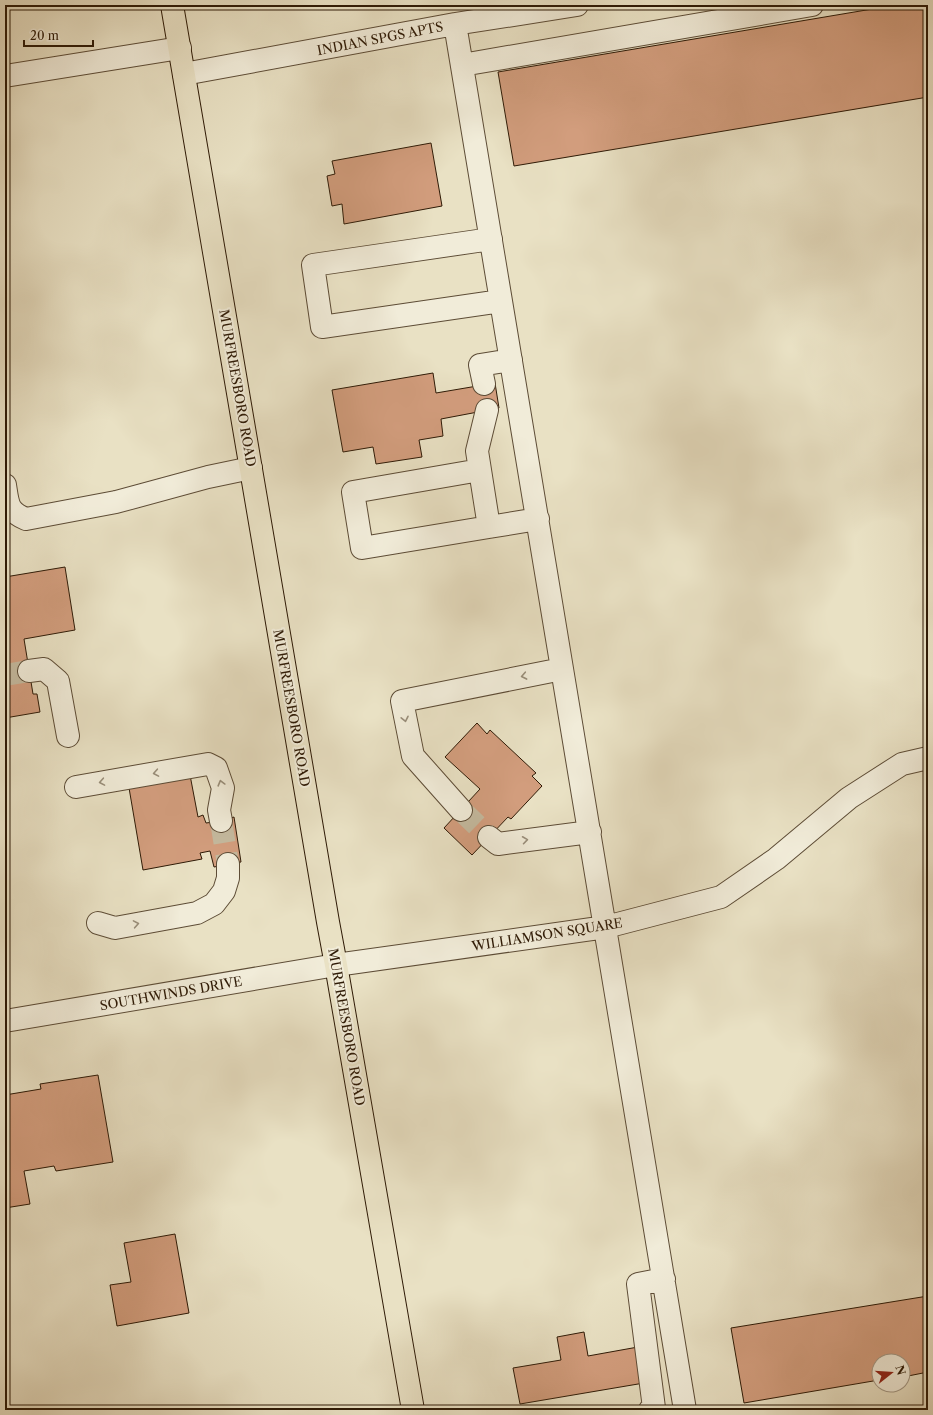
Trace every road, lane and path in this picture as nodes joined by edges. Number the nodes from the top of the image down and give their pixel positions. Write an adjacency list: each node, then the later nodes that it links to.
1 (172, 5): 5 (highway, MURFREESBORO ROAD)
2 (577, 5): 4 (street, INDIAN SPGS APTS)
3 (812, 5): 6 (street)
4 (455, 24): 6 (street); 7 (street, INDIAN SPGS APTS)
5 (180, 48): 7 (highway, MURFREESBORO ROAD); 8 (street)
6 (462, 65): 9 (street)
7 (184, 74): 14 (highway, MURFREESBORO ROAD)
8 (5, 76)
9 (491, 239): 10 (street); 10 (street)
10 (501, 300): 11 (street)
11 (511, 360): 12 (street); 18 (street)
12 (484, 384)
13 (487, 410): 15 (street)
14 (251, 468): 17 (street); 33 (highway, MURFREESBORO ROAD)
15 (480, 470): 20 (street); 20 (street)
16 (5, 485): 17 (street)
17 (26, 519): 19 (street)
18 (538, 519): 20 (street); 21 (street)
19 (5, 524)
20 (490, 527)
21 (562, 669): 26 (street, one-way to 26); 28 (street)
22 (29, 671): 23 (street)
23 (68, 736)
24 (928, 758): 32 (street, WILLIAMSON SQUARE)
25 (76, 787): 27 (street, one-way to 25)
26 (461, 810)
27 (221, 821)
28 (590, 832): 29 (street, one-way to 28); 32 (street)
29 (489, 837)
30 (228, 864): 31 (street, one-way to 30)
31 (98, 923)
32 (606, 927): 33 (street, WILLIAMSON SQUARE); 35 (street)
33 (336, 965): 34 (street, SOUTHWINDS DRIVE); 38 (highway, MURFREESBORO ROAD)
34 (5, 1021)
35 (664, 1279): 36 (street); 37 (street)
36 (685, 1408): 37 (street)
37 (652, 1409)
38 (413, 1410)

